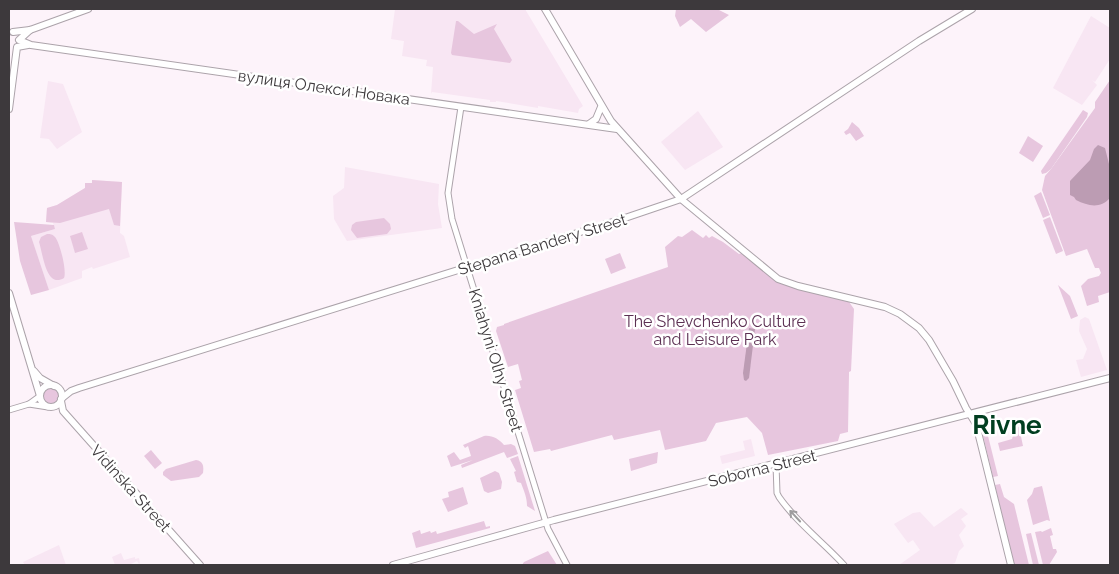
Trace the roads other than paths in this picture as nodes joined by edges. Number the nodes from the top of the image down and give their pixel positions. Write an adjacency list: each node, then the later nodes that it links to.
1 (88, 9): 4 (main road)
2 (545, 9): 13 (main road)
3 (972, 9): 19 (main road, Stepana Bandery Street)
4 (30, 30): 5 (main road); 6 (main road)
5 (11, 31): 6 (main road)
6 (19, 40): 7 (main road, вулиця Олекси Новака); 8 (main road)
7 (32, 44): 8 (main road, вулиця Олекси Новака); 12 (main road, вулиця Олекси Новака)
8 (17, 47): 9 (main road); 11 (main road)
9 (9, 52)
10 (9, 61): 11 (main road)
11 (13, 75): 14 (main road)
12 (460, 107): 16 (main road, вулиця Олекси Новака); 20 (street, Kniahyni Olhy Street)
13 (601, 107): 15 (main road); 16 (main road)
14 (9, 109)
15 (611, 121): 16 (main road); 17 (main road); 18 (main road)
16 (589, 124): 17 (main road, вулиця Олекси Новака)
17 (604, 127): 18 (main road, вулиця Олекси Новака)
18 (617, 129): 19 (main road)
19 (681, 199): 20 (main road, Stepana Bandery Street); 32 (main road)
20 (468, 267): 25 (main road, Stepana Bandery Street); 34 (street, Kniahyni Olhy Street)
21 (9, 293): 22 (main road)
22 (32, 367): 24 (main road); 26 (main road)
23 (1110, 378): 32 (main road, Soborna Street)
24 (56, 387): 25 (main road); 26 (main road); 27 (main road)
25 (71, 391): 27 (main road, Stepana Bandery Street)
26 (40, 396): 28 (street); 29 (main road)
27 (61, 400): 29 (main road); 31 (main road)
28 (29, 404): 29 (street); 30 (street)
29 (48, 407): 31 (main road)
30 (9, 410)
31 (63, 410): 35 (main road, Vidinska Street)
32 (971, 415): 33 (main road, Soborna Street); 39 (main road)
33 (776, 464): 34 (main road, Soborna Street); 38 (street, one-way to 33)
34 (546, 522): 36 (main road, Soborna Street); 37 (street, Kniahyni Olhy Street)
35 (200, 565)
36 (392, 565)
37 (567, 565)
38 (844, 565)
39 (1011, 565)

